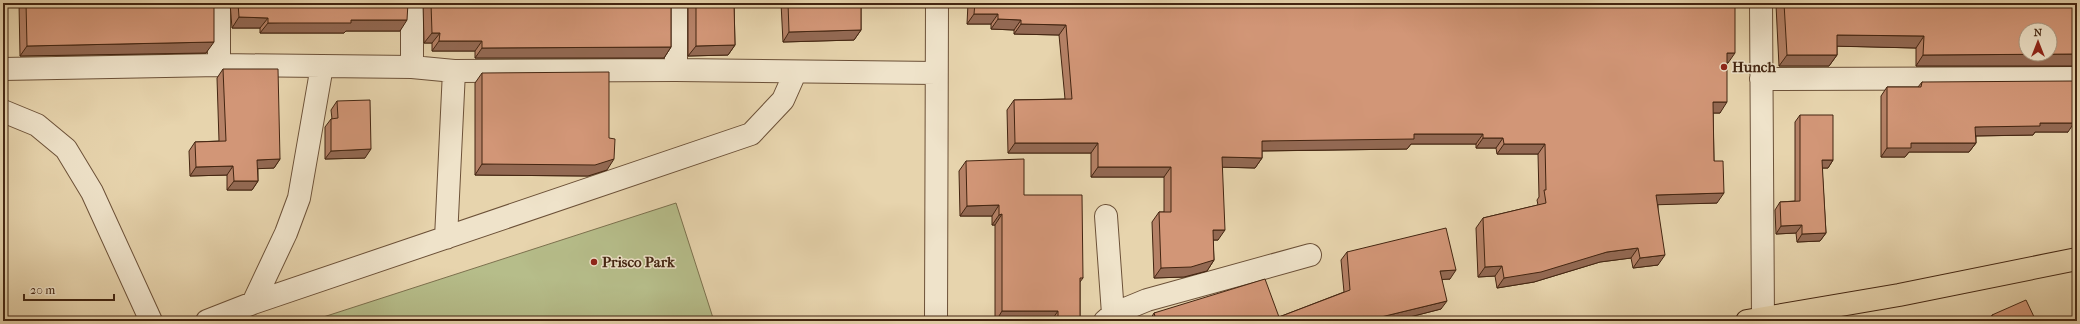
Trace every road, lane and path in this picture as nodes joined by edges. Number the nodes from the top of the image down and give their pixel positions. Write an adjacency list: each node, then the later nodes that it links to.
1 (219, 3): 6 (street)
2 (412, 3): 8 (street)
3 (676, 3): 10 (street)
4 (937, 3): 13 (street)
5 (1760, 3): 15 (street)
6 (218, 65): 7 (street); 9 (street)
7 (322, 66): 8 (street); 21 (street)
8 (412, 67): 11 (street)
9 (3, 69)
10 (676, 70): 11 (street); 12 (street)
11 (454, 71): 18 (street)
12 (795, 73): 13 (street); 18 (street)
13 (936, 73): 26 (street)
14 (2077, 78): 15 (street)
15 (1761, 79): 23 (street)
16 (3, 111): 24 (street)
17 (1106, 216): 22 (street)
18 (446, 238): 21 (street)
19 (1310, 255): 22 (street)
20 (2077, 259): 23 (main road)
21 (253, 303): 25 (street)
22 (1109, 318)
23 (1758, 320)
24 (151, 321)
25 (208, 321)
26 (936, 321)

